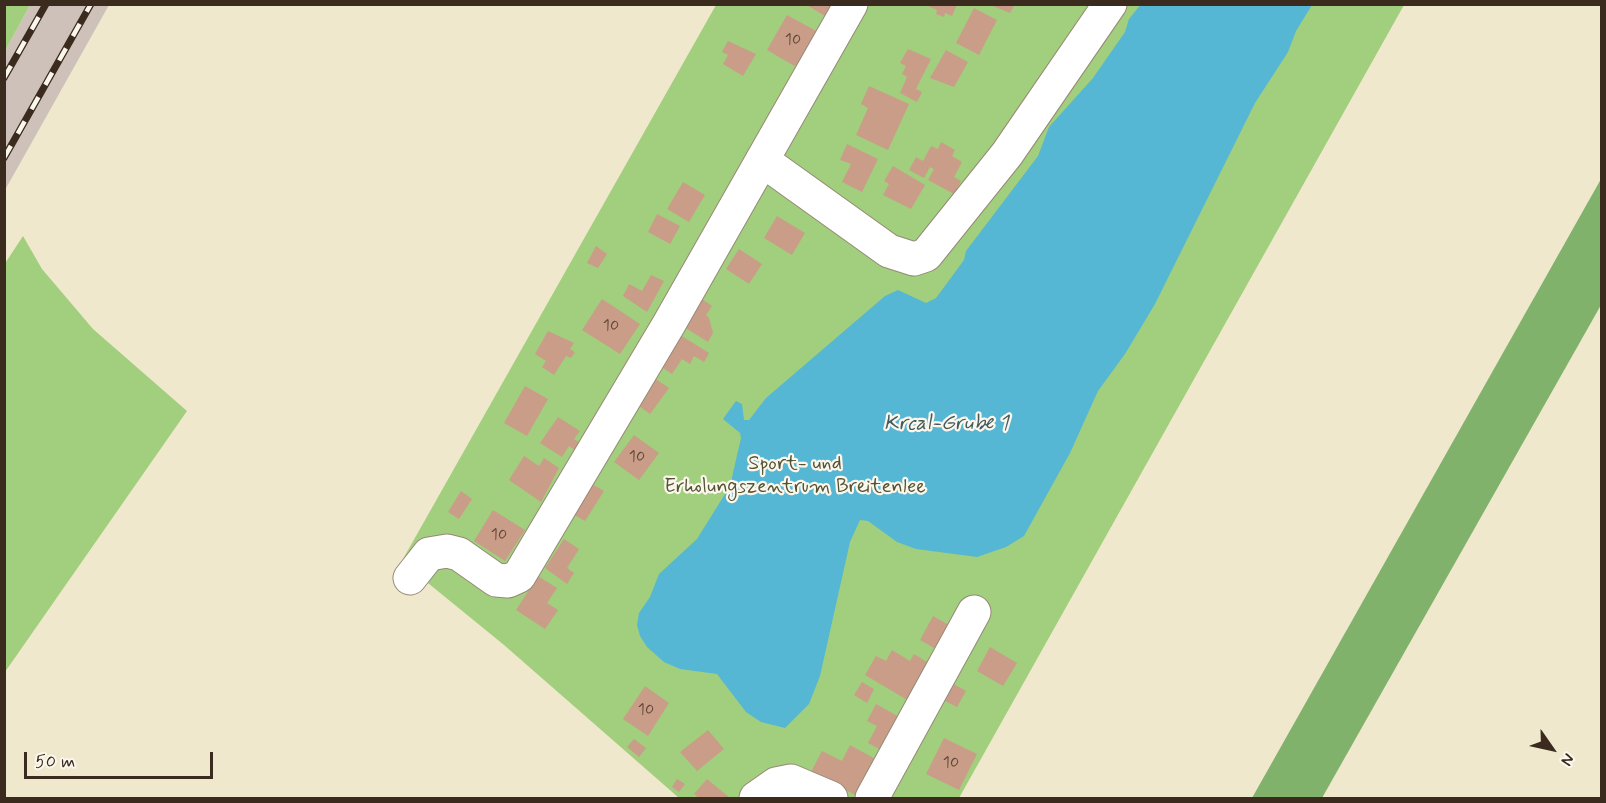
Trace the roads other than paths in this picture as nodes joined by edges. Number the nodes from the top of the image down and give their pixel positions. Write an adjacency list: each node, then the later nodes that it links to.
1 (851, 4): 3 (lane)
2 (1110, 4): 3 (lane)
3 (762, 160): 4 (lane)
4 (410, 578)
5 (974, 612): 8 (lane)
6 (756, 798): 7 (lane)
7 (831, 798)
8 (872, 798)

